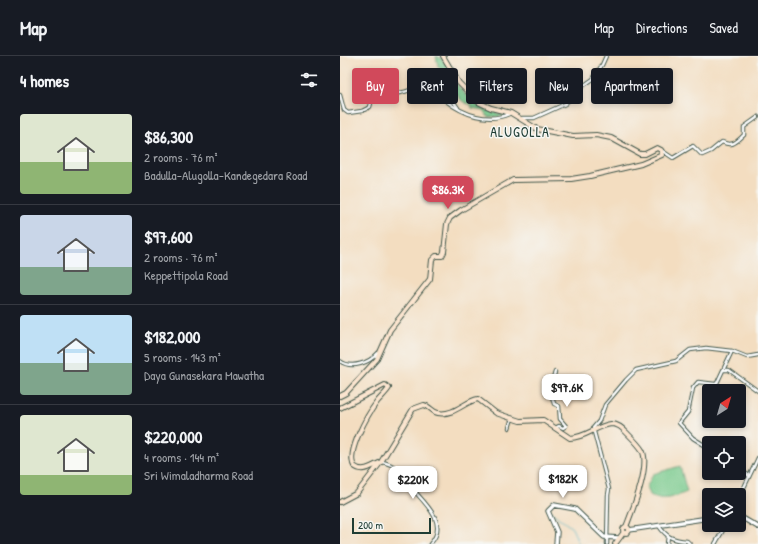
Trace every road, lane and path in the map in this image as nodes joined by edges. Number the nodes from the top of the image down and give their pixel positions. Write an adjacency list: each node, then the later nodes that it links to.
1 (443, 56): 6 (main road)
2 (606, 56): 8 (street)
3 (340, 95): 5 (street)
4 (455, 104): 5 (street)
5 (459, 109): 6 (street)
6 (511, 112): 8 (main road)
7 (758, 117): 9 (street)
8 (522, 118): 9 (main road)
9 (661, 150): 10 (main road)
10 (381, 349): 13 (street); 17 (main road)
11 (732, 351): 12 (street); 14 (street); 22 (street)
12 (758, 355)
13 (340, 361)
14 (724, 370): 16 (street); 23 (street)
15 (555, 372): 21 (street)
16 (758, 391)
17 (340, 396)
18 (340, 408): 25 (main road)
19 (512, 418): 20 (street); 21 (main road); 25 (main road)
20 (509, 428)
21 (555, 428): 22 (main road)
22 (593, 432): 34 (main road); 37 (street)
23 (702, 444)
24 (758, 458): 27 (street)
25 (382, 462): 29 (main road); 39 (street)
26 (746, 474): 27 (street)
27 (749, 476): 28 (street)
28 (744, 488)
29 (340, 502)
30 (702, 519): 32 (street)
31 (746, 520): 33 (street)
32 (659, 526): 34 (street); 36 (street)
33 (758, 527)
34 (627, 528): 38 (main road)
35 (722, 532): 45 (street)
36 (668, 536): 43 (street); 44 (street)
37 (607, 537): 38 (street); 40 (street); 41 (street)
38 (617, 537): 42 (main road)
39 (430, 544)
40 (556, 544)
41 (607, 544)
42 (615, 544)
43 (667, 544)
44 (690, 544)
45 (715, 544)

